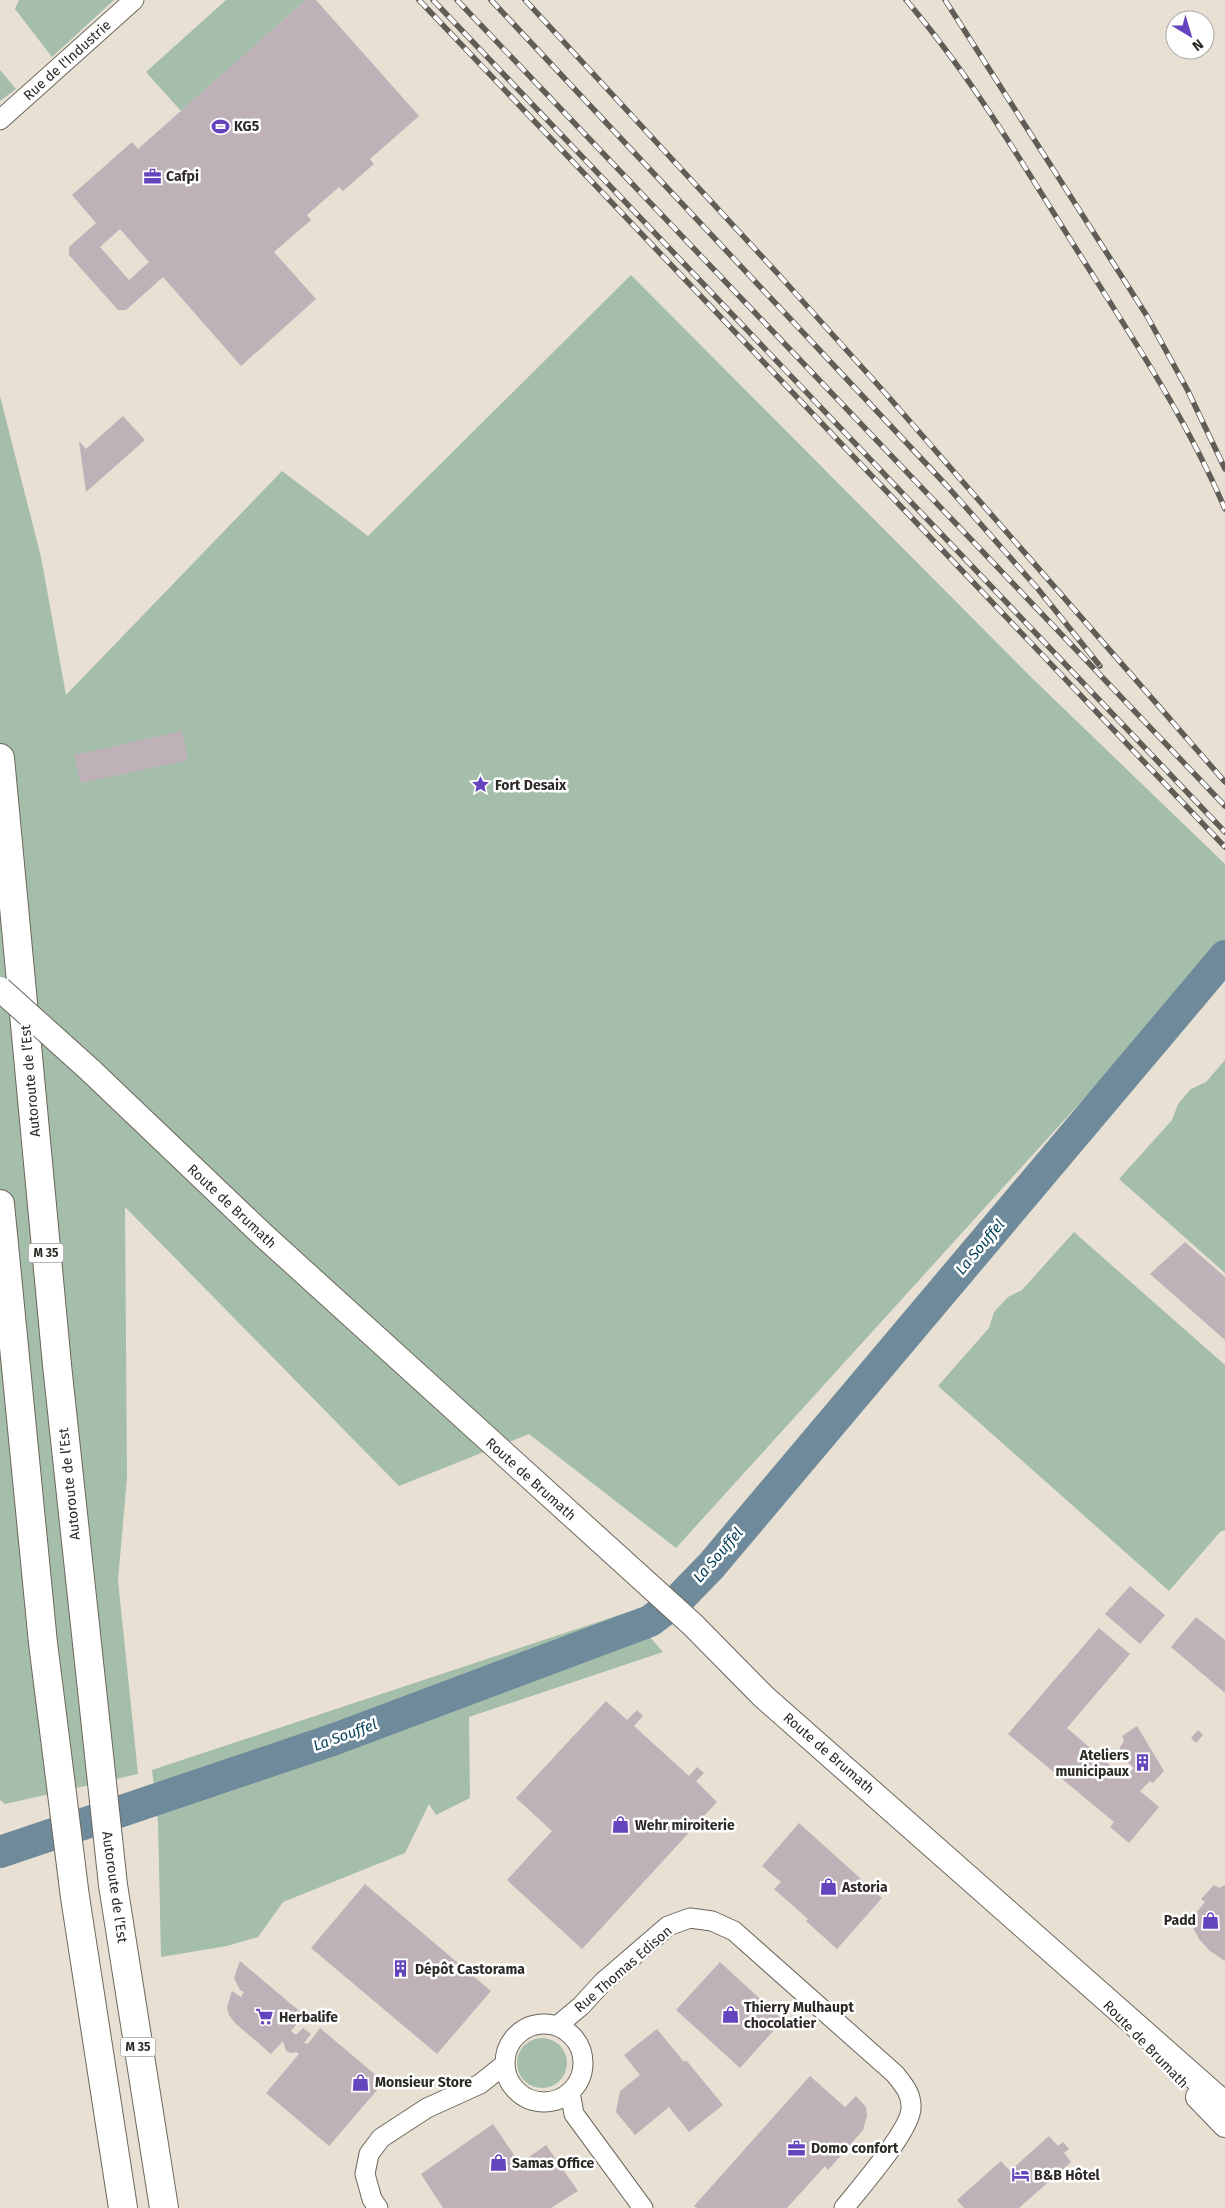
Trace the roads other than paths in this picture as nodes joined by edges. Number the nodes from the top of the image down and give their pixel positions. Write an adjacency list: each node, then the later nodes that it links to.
1 (134, 0): 2 (street, Rue de l'Industrie)
2 (0, 120)
3 (0, 758): 19 (highway, Autoroute de l’Est / M 35)
4 (0, 988): 6 (main road, Route de Brumath, bridge)
5 (0, 1204): 18 (highway)
6 (1067, 1964): 15 (main road, Route de Brumath); 17 (main road, Route de Brumath)
7 (581, 2006): 8 (street, Rue Thomas Edison); 9 (street); 22 (street, Rue Thomas Edison)
8 (557, 2026): 9 (street); 10 (street)
9 (577, 2042): 13 (street)
10 (505, 2064): 11 (street); 12 (street)
11 (480, 2084): 12 (street); 20 (street)
12 (514, 2088): 14 (street)
13 (570, 2092): 14 (street); 16 (street)
14 (552, 2101): 16 (street)
15 (1225, 2104)
16 (574, 2114): 21 (street)
17 (1225, 2125)
18 (122, 2208)
19 (164, 2208)
20 (378, 2208)
21 (643, 2208)
22 (844, 2208)

